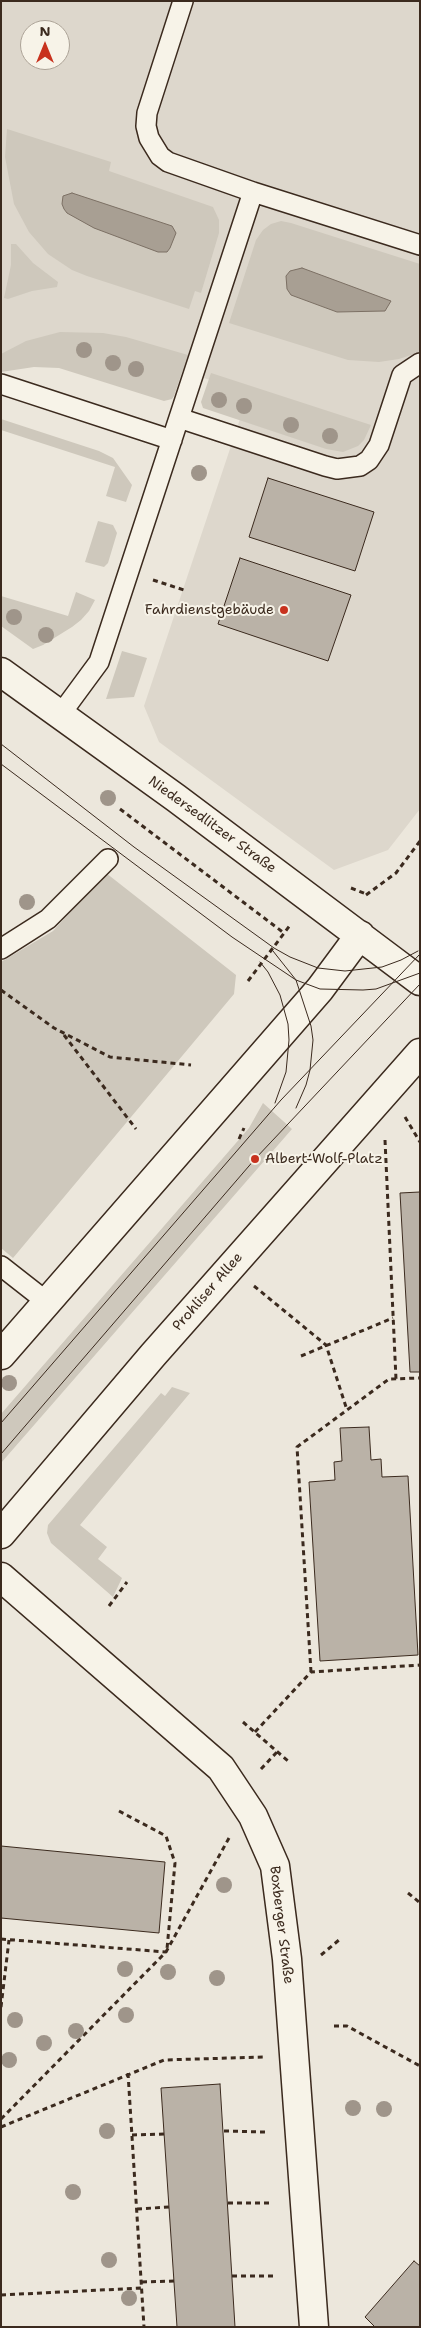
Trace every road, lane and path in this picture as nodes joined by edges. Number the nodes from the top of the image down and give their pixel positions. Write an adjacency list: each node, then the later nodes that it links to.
1 (183, 1): 2 (lane)
2 (253, 192): 3 (lane); 6 (lane)
3 (420, 245)
4 (420, 363): 6 (lane)
5 (1, 384): 7 (lane)
6 (179, 418): 7 (lane)
7 (172, 440): 9 (lane)
8 (1, 672): 9 (street, Niedersedlitzer Straße)
9 (60, 715): 15 (street, Niedersedlitzer Straße)
10 (120, 809): 14 (path)
11 (420, 841): 13 (path)
12 (108, 859): 16 (lane)
13 (366, 894)
14 (284, 933)
15 (360, 935): 17 (street, Niedersedlitzer Straße); 28 (street)
16 (1, 949)
17 (420, 981)
18 (1, 990): 19 (path)
19 (62, 1032): 21 (path); 23 (path)
20 (420, 1053): 36 (street, Prohliser Allee)
21 (192, 1065)
22 (404, 1116): 25 (path)
23 (136, 1130)
24 (385, 1140): 29 (path)
25 (420, 1142)
26 (1, 1266): 28 (lane)
27 (254, 1286): 30 (path)
28 (47, 1302): 31 (street)
29 (392, 1318): 30 (path); 34 (path)
30 (326, 1345): 32 (path); 35 (path)
31 (1, 1355)
32 (301, 1356)
33 (420, 1378): 34 (path)
34 (396, 1379): 35 (path)
35 (347, 1410): 41 (path)
36 (1, 1534)
37 (1, 1577): 58 (street, Boxberger Straße)
38 (127, 1582): 39 (path)
39 (109, 1606)
40 (420, 1665): 41 (path)
41 (311, 1672): 43 (path)
42 (243, 1722): 43 (path)
43 (255, 1732): 44 (path)
44 (278, 1752): 45 (path); 46 (path)
45 (288, 1761)
46 (261, 1769)
47 (119, 1811): 54 (path)
48 (229, 1837): 54 (path)
49 (408, 1893): 50 (path)
50 (419, 1902)
51 (1, 1939): 52 (path)
52 (9, 1940): 54 (path); 56 (path)
53 (340, 1940): 55 (path)
54 (166, 1952): 61 (path)
55 (321, 1954)
56 (1, 2007)
57 (334, 2026): 59 (path)
58 (295, 2057): 60 (path); 78 (street, Boxberger Straße)
59 (420, 2066)
60 (128, 2073): 62 (path); 66 (path)
61 (1, 2118)
62 (1, 2127)
63 (224, 2131): 64 (path)
64 (265, 2132)
65 (164, 2134): 66 (path)
66 (132, 2135): 70 (path)
67 (228, 2203): 68 (path)
68 (271, 2204)
69 (169, 2207): 70 (path)
70 (137, 2209): 74 (path)
71 (232, 2276): 72 (path)
72 (276, 2276)
73 (174, 2281): 74 (path)
74 (142, 2282): 75 (path)
75 (142, 2288): 76 (path); 77 (path)
76 (1, 2295)
77 (144, 2327)
78 (314, 2327)

